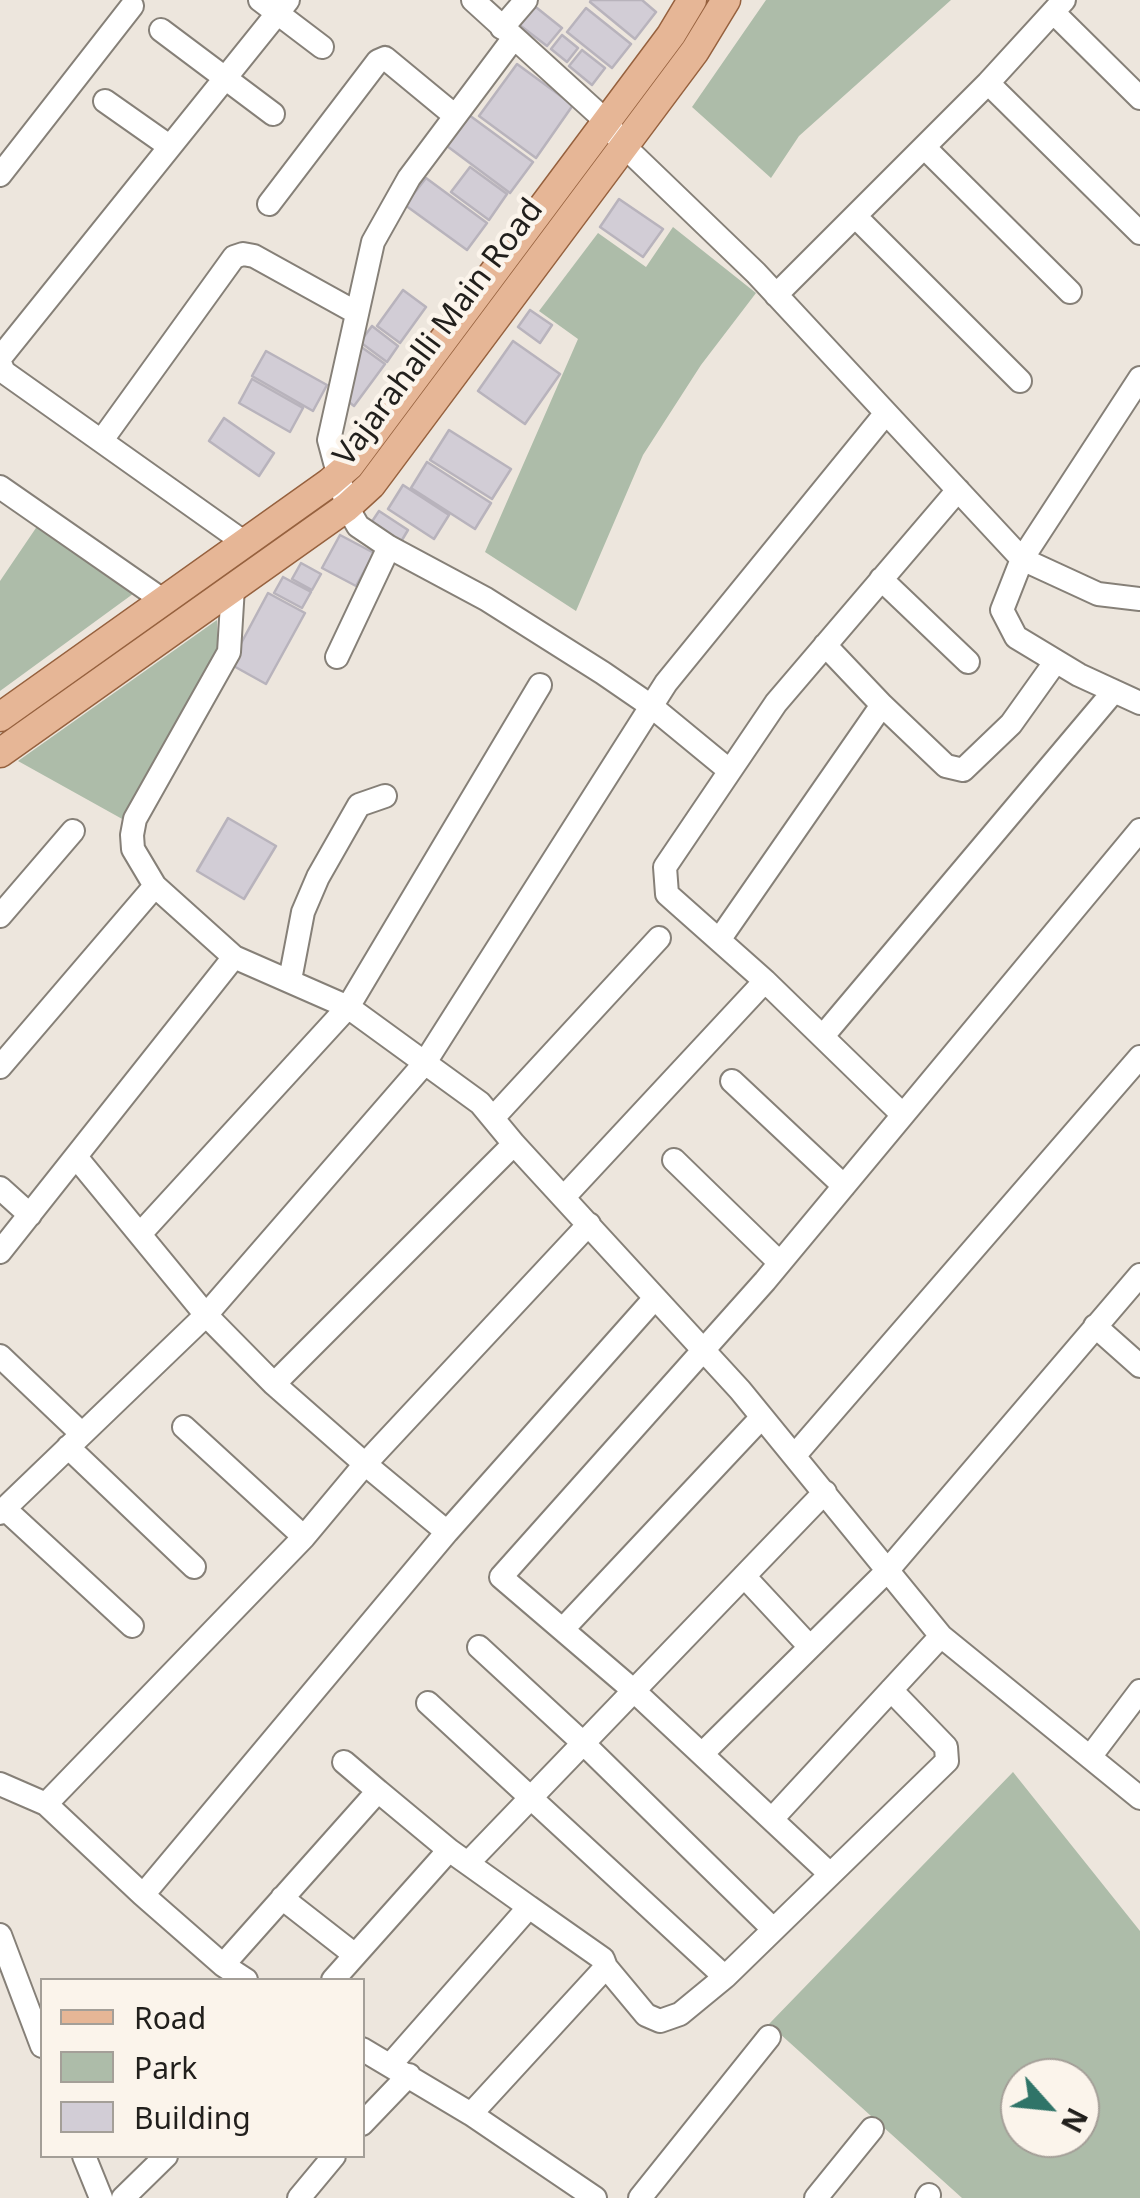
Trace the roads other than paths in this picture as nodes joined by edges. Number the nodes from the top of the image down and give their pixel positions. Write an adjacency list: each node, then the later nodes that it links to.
1 (473, 0): 9 (street)
2 (526, 0): 9 (street)
3 (692, 0): 17 (main road, Vajarahalli Main Road)
4 (726, 0): 19 (main road, Vajarahalli Main Road)
5 (275, 4): 10 (street); 11 (street)
6 (132, 6): 21 (street)
7 (1059, 6): 12 (street); 13 (street)
8 (161, 30): 11 (street)
9 (508, 34): 16 (street); 17 (street)
10 (322, 47)
11 (225, 77): 15 (street); 18 (street)
12 (988, 82): 20 (street); 24 (street)
13 (1140, 98)
14 (105, 101): 18 (street)
15 (273, 114)
16 (454, 115): 22 (street); 27 (street)
17 (606, 122): 19 (street); 33 (main road, Vajarahalli Main Road)
18 (169, 146): 28 (street)
19 (624, 146): 26 (street); 36 (main road, Vajarahalli Main Road)
20 (924, 147): 23 (street); 25 (street)
21 (0, 175)
22 (269, 204)
23 (855, 216): 26 (street); 30 (street)
24 (1140, 234)
25 (1070, 292)
26 (776, 295): 31 (street)
27 (357, 313): 32 (street); 33 (street)
28 (0, 361): 32 (street)
29 (1140, 378): 39 (street)
30 (1020, 382)
31 (886, 413): 35 (street); 52 (street)
32 (102, 440): 37 (street)
33 (338, 475): 36 (street); 37 (main road, Vajarahalli Main Road)
34 (0, 486): 43 (street)
35 (958, 490): 39 (street); 40 (street)
36 (347, 506): 38 (street); 41 (main road, Vajarahalli Main Road)
37 (245, 543): 43 (main road, Vajarahalli Main Road)
38 (389, 547): 45 (street); 52 (street)
39 (1022, 558): 42 (street); 46 (street)
40 (882, 579): 44 (street); 47 (street)
41 (233, 587): 54 (main road, Vajarahalli Main Road); 59 (street)
42 (1140, 599)
43 (164, 600): 53 (main road, Vajarahalli Main Road)
44 (825, 645): 51 (street); 55 (street)
45 (337, 656)
46 (1056, 661): 49 (street); 51 (street)
47 (968, 662)
48 (540, 685): 66 (street)
49 (1114, 691): 50 (street); 67 (street)
50 (1140, 703)
51 (882, 705): 62 (street)
52 (650, 706): 55 (street); 69 (street)
53 (0, 718)
54 (0, 754)
55 (730, 770): 62 (street)
56 (385, 796): 64 (street)
57 (72, 830): 60 (street)
58 (1140, 830): 72 (street)
59 (155, 886): 63 (street); 70 (street)
60 (0, 916)
61 (658, 938): 73 (street)
62 (720, 940): 65 (street)
63 (234, 957): 64 (street); 75 (street)
64 (290, 980): 66 (street)
65 (765, 981): 67 (street); 79 (street)
66 (348, 1007): 69 (street); 82 (street)
67 (823, 1036): 72 (street)
68 (1140, 1057): 96 (street)
69 (424, 1064): 73 (street); 87 (street)
70 (0, 1067)
71 (732, 1081): 77 (street)
72 (903, 1115): 77 (street)
73 (493, 1118): 74 (street)
74 (514, 1144): 79 (street); 92 (street)
75 (76, 1158): 80 (street); 82 (street)
76 (674, 1160): 84 (street)
77 (844, 1186): 84 (street)
78 (0, 1188): 80 (street)
79 (564, 1198): 81 (street)
80 (30, 1214): 83 (street)
81 (589, 1224): 86 (street); 97 (street)
82 (141, 1233): 87 (street)
83 (0, 1252)
84 (780, 1263): 89 (street)
85 (1140, 1275): 88 (street)
86 (656, 1298): 89 (street); 100 (street)
87 (206, 1315): 92 (street); 95 (street)
88 (1095, 1326): 91 (street); 103 (street)
89 (704, 1351): 93 (street); 106 (street)
90 (0, 1356): 95 (street)
91 (1140, 1366)
92 (274, 1384): 97 (street)
93 (762, 1418): 96 (street); 106 (street)
94 (184, 1427): 101 (street)
95 (76, 1440): 99 (street); 102 (street)
96 (795, 1455): 98 (street)
97 (365, 1464): 100 (street); 101 (street)
98 (824, 1492): 103 (street); 104 (street)
99 (2, 1511): 105 (street)
100 (447, 1532): 126 (street)
101 (304, 1537): 122 (street)
102 (194, 1567)
103 (888, 1571): 107 (street); 109 (street)
104 (744, 1576): 109 (street); 110 (street)
105 (132, 1626)
106 (564, 1628): 110 (street)
107 (941, 1636): 111 (street); 116 (street)
108 (479, 1647): 114 (street)
109 (810, 1647): 115 (street)
110 (633, 1690): 114 (street); 115 (street)
111 (891, 1690): 123 (street); 125 (street)
112 (1140, 1690): 116 (street)
113 (428, 1702): 120 (street)
114 (583, 1743): 120 (street); 129 (street)
115 (702, 1754): 123 (street)
116 (1090, 1757): 121 (street)
117 (344, 1762): 119 (street)
118 (0, 1784): 122 (street)
119 (378, 1790): 124 (street); 127 (street)
120 (534, 1797): 124 (street); 134 (street)
121 (1140, 1798)
122 (46, 1804): 126 (street)
123 (772, 1819): 125 (street)
124 (459, 1856): 128 (street); 131 (street)
125 (829, 1873): 129 (street)
126 (143, 1895): 132 (street)
127 (282, 1898): 131 (street); 132 (street)
128 (528, 1907): 133 (street); 140 (street)
129 (772, 1929): 134 (street)
130 (0, 1935): 138 (street)
131 (355, 1955): 136 (street)
132 (223, 1965): 135 (street)
133 (606, 1967): 134 (street); 141 (street)
134 (725, 1977)
135 (243, 1978)
136 (334, 1978)
137 (769, 2037): 151 (street)
138 (40, 2041)
139 (365, 2051): 140 (street)
140 (400, 2070): 141 (street); 142 (street)
141 (471, 2114): 150 (street)
142 (365, 2120)
143 (872, 2130): 152 (street)
144 (85, 2158): 147 (street)
145 (164, 2158): 148 (street)
146 (332, 2158): 149 (street)
147 (101, 2198)
148 (123, 2198)
149 (299, 2198)
150 (595, 2198)
151 (640, 2198)
152 (816, 2198)

